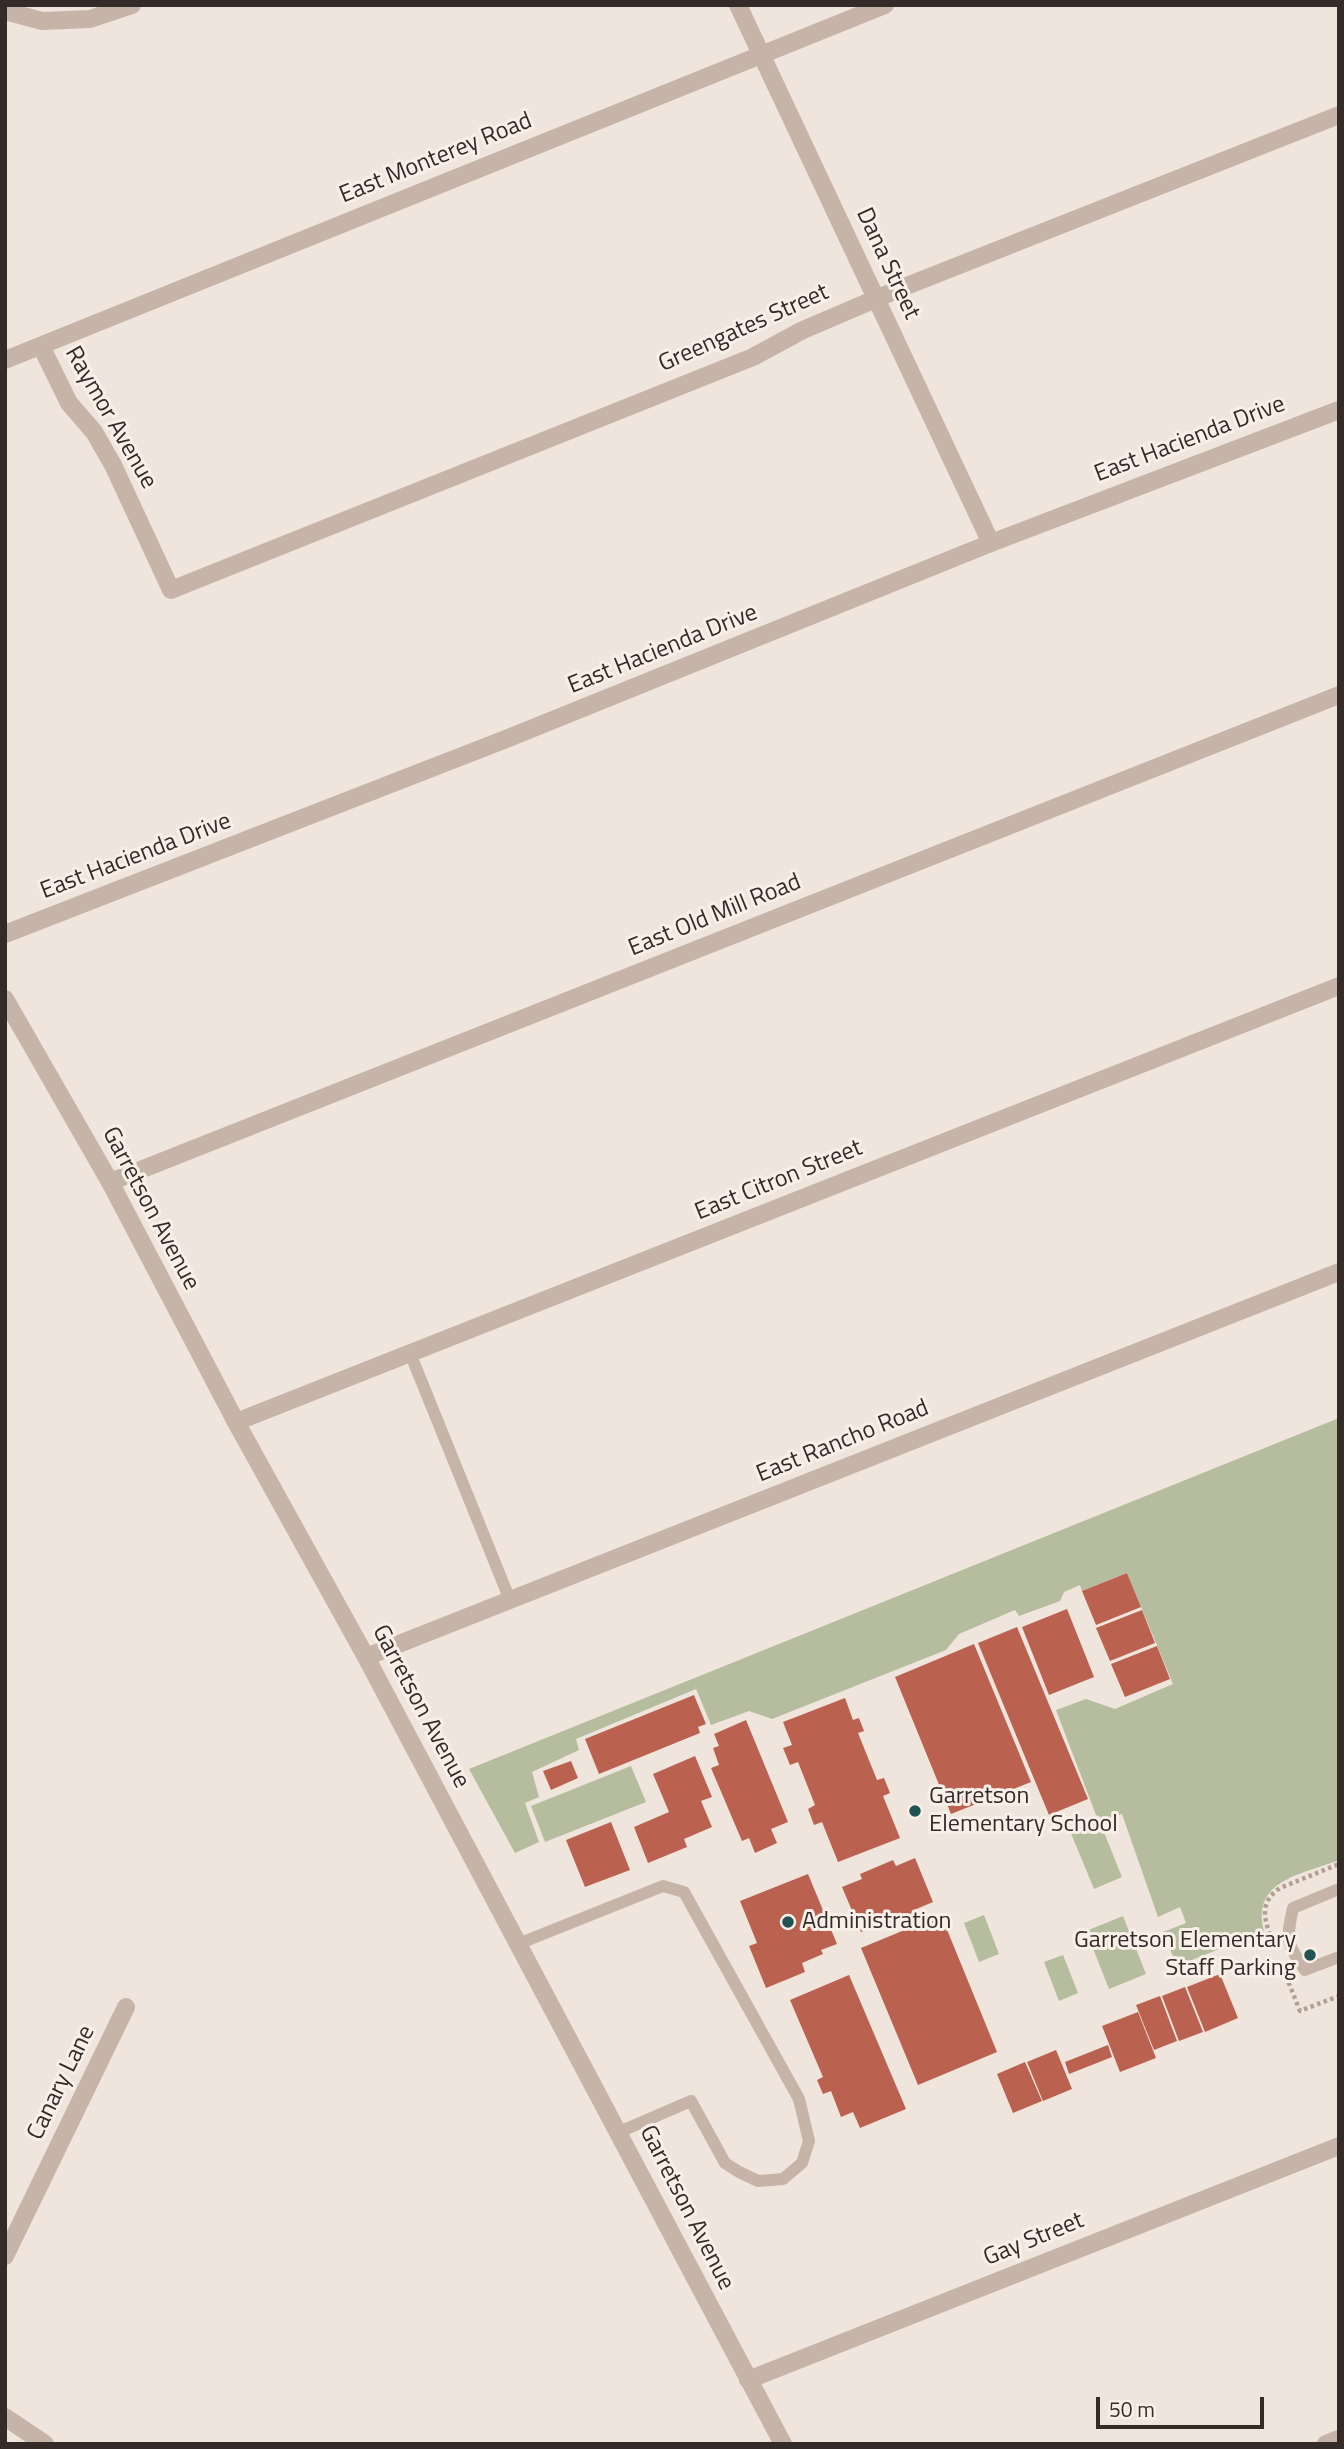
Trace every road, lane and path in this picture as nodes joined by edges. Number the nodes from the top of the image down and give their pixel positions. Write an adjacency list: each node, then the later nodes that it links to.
1 (132, 5): 4 (street)
2 (738, 5): 5 (street, Dana Street)
3 (885, 5): 5 (street, East Monterey Road)
4 (5, 11)
5 (761, 54): 7 (street, Dana Street); 8 (street, East Monterey Road)
6 (1339, 115): 7 (street, Greengates Street)
7 (876, 299): 11 (street, Dana Street); 12 (street, Greengates Street)
8 (41, 345): 9 (street, East Monterey Road); 12 (street, Raymor Avenue)
9 (5, 360)
10 (1339, 410): 11 (street, East Hacienda Drive)
11 (991, 543): 14 (street, East Hacienda Drive)
12 (171, 590)
13 (1339, 695): 17 (street, East Old Mill Road)
14 (5, 934)
15 (1339, 986): 19 (street, East Citron Street)
16 (5, 999): 17 (street, Garretson Avenue)
17 (110, 1182): 20 (street, Garretson Avenue)
18 (1339, 1272): 21 (street, East Rancho Road)
19 (410, 1353): 20 (street, East Citron Street); 21 (lane)
20 (236, 1422): 22 (street, Garretson Avenue)
21 (510, 1600): 22 (street, East Rancho Road)
22 (366, 1657): 24 (street, Garretson Avenue)
23 (1339, 1889): 25 (lane)
24 (518, 1944): 27 (street, Garretson Avenue); 27 (lane)
25 (1339, 1957)
26 (126, 2007): 29 (street, Canary Lane)
27 (619, 2132): 30 (street, Garretson Avenue)
28 (1339, 2146): 30 (street, Gay Street)
29 (5, 2256)
30 (748, 2380): 34 (street, Garretson Avenue)
31 (5, 2417): 33 (street)
32 (1339, 2439): 35 (street)
33 (45, 2444)
34 (783, 2444)
35 (1326, 2444)

